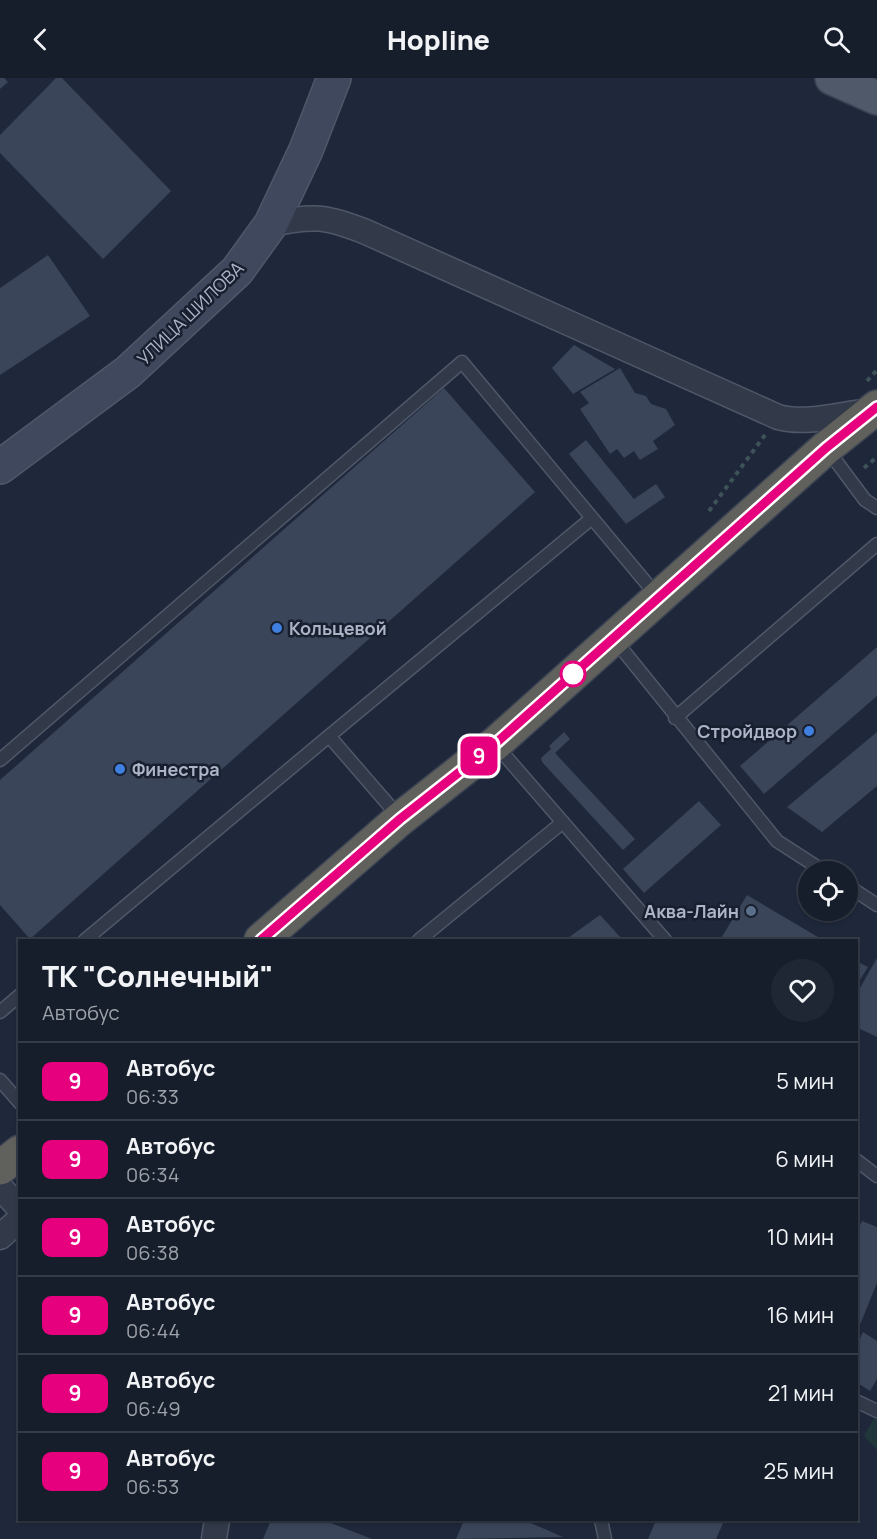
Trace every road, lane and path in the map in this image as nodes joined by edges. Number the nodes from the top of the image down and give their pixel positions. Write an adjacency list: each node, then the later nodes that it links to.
1 (334, 78): 5 (main road, УЛИЦА ШИЛОВА)
2 (839, 81): 3 (main road); 4 (main road)
3 (877, 98)
4 (877, 109)
5 (271, 224): 8 (street); 10 (main road, УЛИЦА ШИЛОВА)
6 (877, 370): 7 (path)
7 (871, 400): 8 (street); 9 (highway)
8 (778, 417): 12 (path)
9 (826, 448): 11 (lane); 15 (highway)
10 (0, 467)
11 (877, 508)
12 (708, 512)
13 (592, 518): 15 (lane); 18 (lane); 20 (lane)
14 (877, 544): 17 (lane)
15 (659, 598): 16 (highway)
16 (613, 639): 17 (lane); 19 (highway)
17 (675, 718): 23 (lane)
18 (329, 736): 21 (lane); 26 (lane)
19 (495, 744): 21 (highway); 22 (lane)
20 (0, 760)
21 (400, 819): 27 (highway)
22 (562, 822): 28 (lane); 29 (lane)
23 (808, 861)
24 (858, 893): 25 (lane)
25 (877, 905)
26 (86, 939)
27 (262, 939)
28 (420, 939)
29 (664, 939)
30 (18, 998): 31 (lane)
31 (0, 1012)
32 (0, 1080): 33 (lane)
33 (18, 1101)
34 (18, 1154): 36 (highway)
35 (858, 1162): 37 (lane)
36 (0, 1168)
37 (877, 1176)
38 (0, 1187): 39 (street)
39 (18, 1207)
40 (18, 1221): 41 (street)
41 (0, 1237)
42 (858, 1402): 43 (lane)
43 (877, 1411)
44 (217, 1521): 46 (street)
45 (601, 1521): 47 (lane)
46 (214, 1539)
47 (605, 1539)

